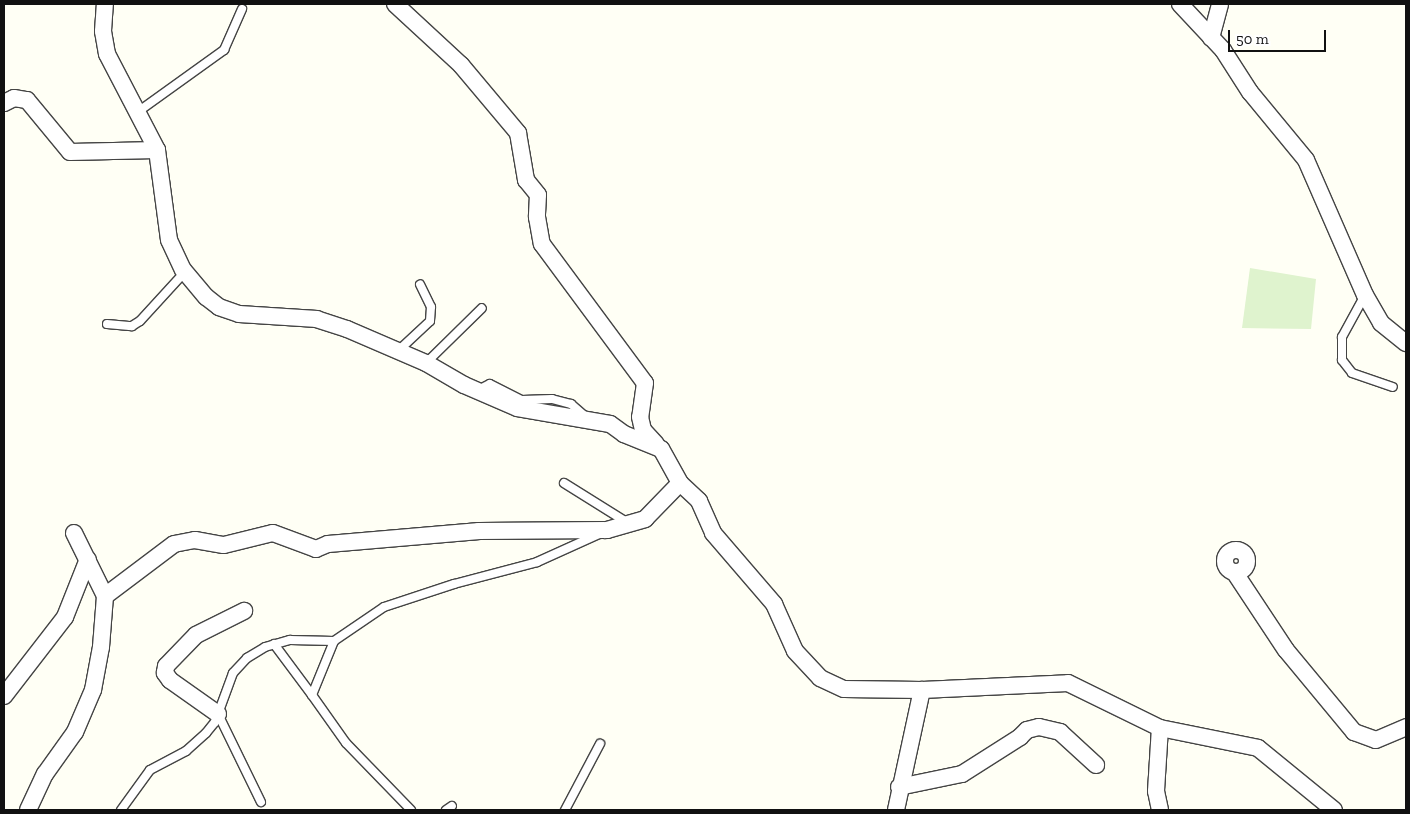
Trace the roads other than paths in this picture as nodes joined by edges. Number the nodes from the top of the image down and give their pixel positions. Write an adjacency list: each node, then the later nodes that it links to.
1 (104, 4): 8 (street)
2 (395, 4): 19 (street)
3 (1180, 4): 6 (street)
4 (1220, 4): 6 (street)
5 (242, 9): 8 (lane)
6 (1211, 38): 12 (street)
7 (4, 102): 9 (street)
8 (139, 111): 9 (street)
9 (157, 150): 10 (street)
10 (184, 273): 14 (lane); 16 (street)
11 (420, 284): 16 (lane)
12 (1365, 295): 15 (street); 18 (lane)
13 (482, 308): 17 (lane)
14 (107, 324)
15 (1406, 343)
16 (399, 350): 17 (street)
17 (426, 363): 19 (street)
18 (1394, 387)
19 (661, 449): 21 (street)
20 (564, 483): 22 (lane)
21 (680, 483): 22 (street); 31 (street)
22 (629, 524): 23 (street)
23 (607, 530): 27 (street); 29 (lane)
24 (74, 533): 25 (street)
25 (88, 559): 27 (street); 33 (street)
26 (1235, 573): 35 (street)
27 (104, 596): 41 (street)
28 (244, 611): 34 (street)
29 (334, 641): 30 (lane); 32 (lane)
30 (274, 644): 32 (lane); 34 (lane)
31 (922, 690): 36 (street); 39 (street)
32 (312, 695): 43 (lane)
33 (4, 696)
34 (218, 714): 40 (lane); 42 (lane)
35 (1406, 727)
36 (1160, 728): 46 (street); 47 (street)
37 (600, 744): 44 (lane)
38 (1096, 764): 39 (street)
39 (899, 787): 45 (street)
40 (261, 802)
41 (28, 810)
42 (121, 810)
43 (411, 810)
44 (565, 810)
45 (896, 810)
46 (1160, 810)
47 (1334, 810)

